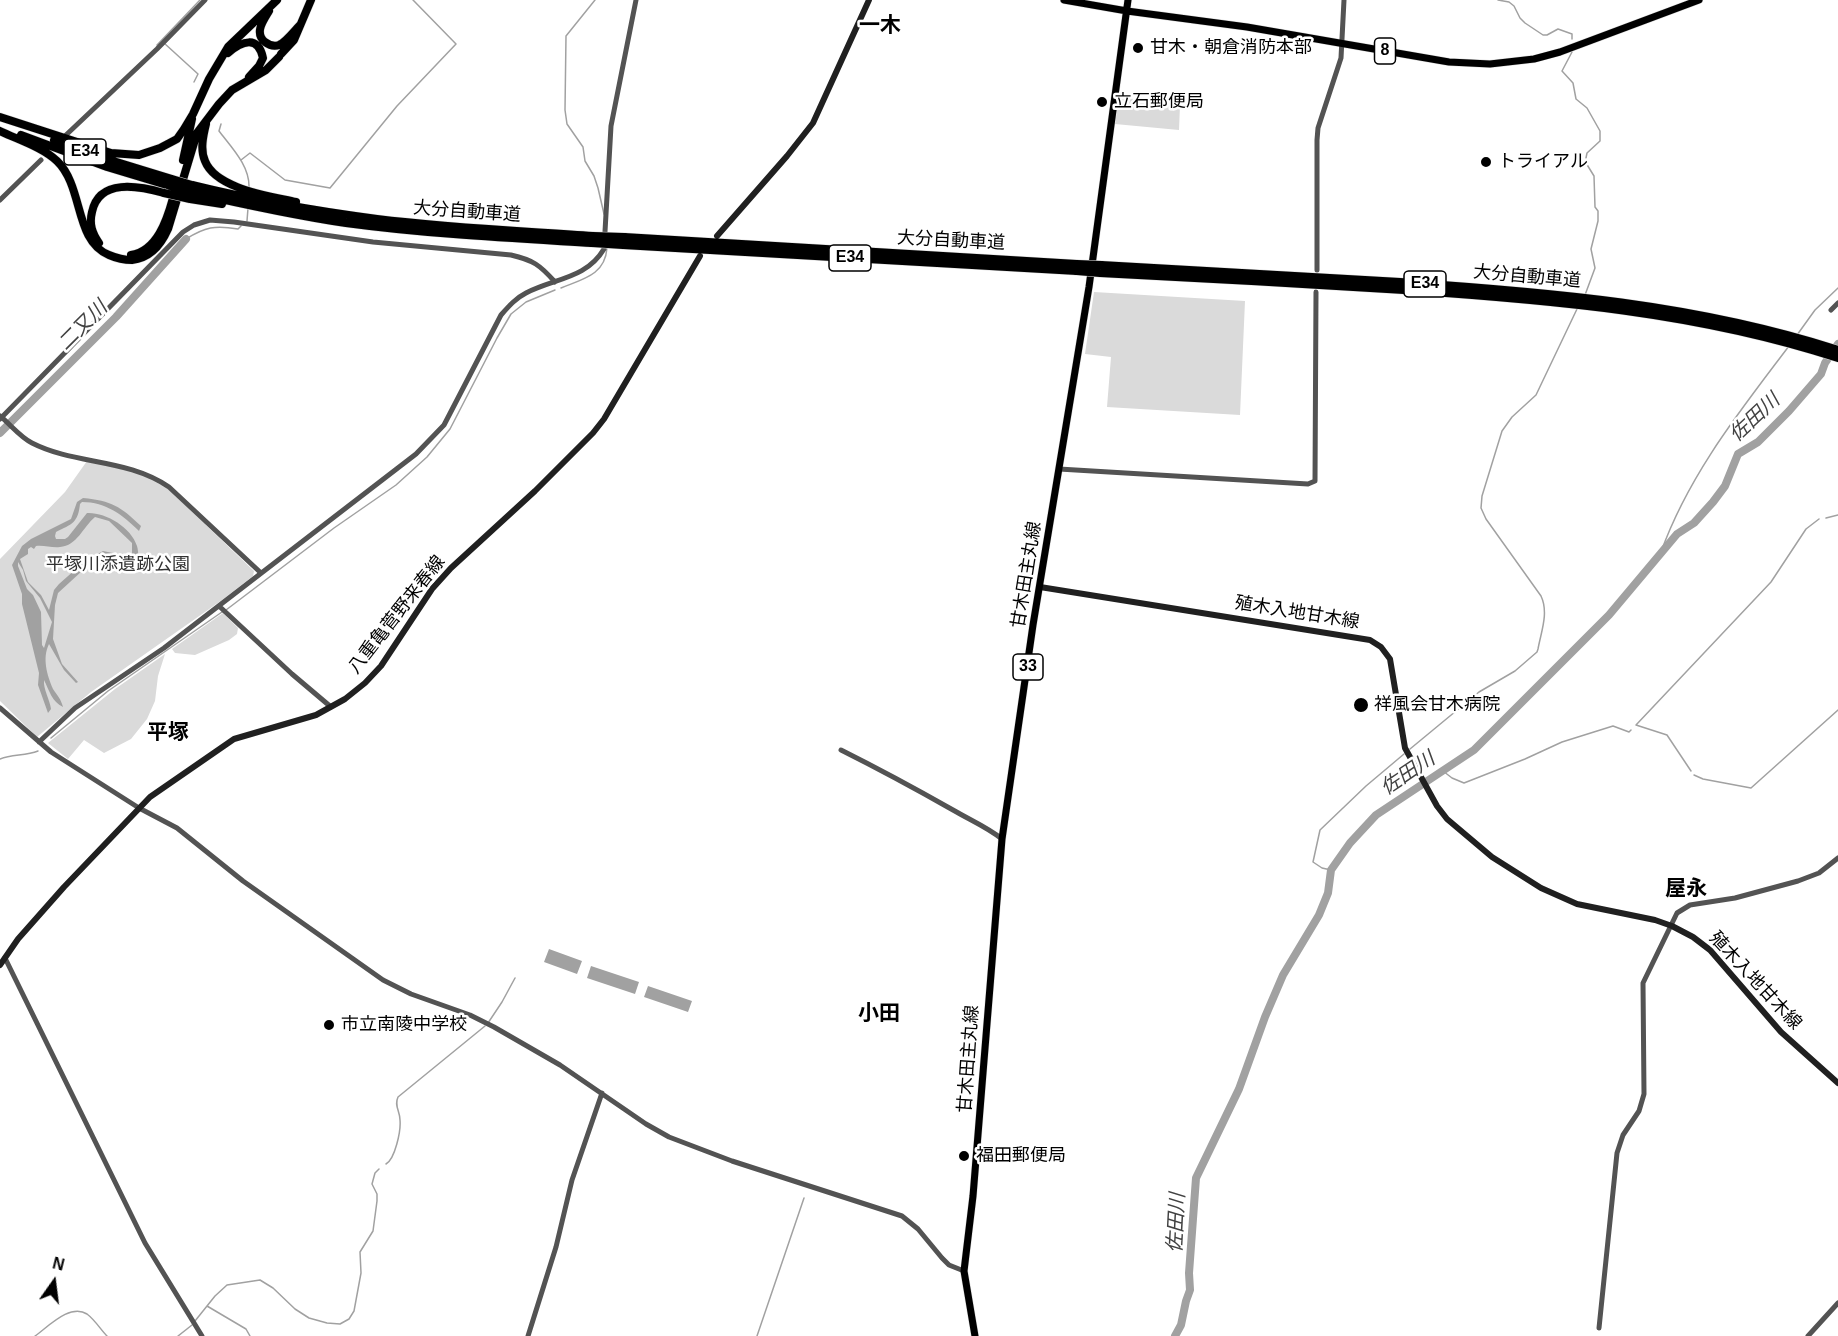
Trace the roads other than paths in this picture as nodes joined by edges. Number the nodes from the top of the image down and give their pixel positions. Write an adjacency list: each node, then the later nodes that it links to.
1 (205, 0): 19 (street)
2 (311, 0): 11 (highway)
3 (636, 0): 29 (street)
4 (869, 0): 25 (main road)
5 (1064, 0): 10 (main road, 8)
6 (1128, 0): 10 (main road, 甘木田主丸線 / 33)
7 (1344, 0): 12 (street)
8 (1699, 0): 12 (main road, 8)
9 (275, 2): 11 (highway); 13 (highway)
10 (1127, 11): 12 (main road, 8); 37 (main road, 甘木田主丸線 / 33)
11 (300, 25): 14 (highway)
12 (1343, 43): 28 (street)
13 (220, 60): 14 (highway); 15 (highway)
14 (244, 82): 17 (highway)
15 (193, 114): 16 (highway); 21 (highway)
16 (0, 118): 21 (highway, 大分自動車道 / E34)
17 (207, 119): 18 (highway); 22 (highway)
18 (0, 129): 21 (highway, 大分自動車道 / E34)
19 (66, 135)
20 (41, 160): 23 (street)
21 (169, 186): 22 (highway, 大分自動車道 / E34, bridge)
22 (231, 197): 24 (highway); 24 (highway, 大分自動車道 / E34)
23 (0, 200)
24 (263, 205): 26 (highway, 大分自動車道 / E34); 26 (highway, 大分自動車道 / E34)
25 (717, 236)
26 (592, 240): 33 (highway, 大分自動車道 / E34, bridge)
27 (700, 256): 41 (main road, 八重亀菅野来春線)
28 (1317, 270)
29 (555, 282): 36 (street); 38 (street)
30 (1316, 292): 37 (street)
31 (1838, 303): 32 (street)
32 (1831, 310)
33 (1746, 328): 34 (highway, 大分自動車道 / E34); 35 (highway, 大分自動車道 / E34)
34 (1838, 350)
35 (1838, 358)
36 (4, 420): 38 (street)
37 (1059, 469): 39 (main road, 甘木田主丸線 / 33)
38 (261, 573): 40 (street)
39 (1040, 587): 46 (main road, 甘木田主丸線 / 33); 48 (main road, 殖木入地甘木線)
40 (223, 610): 41 (street); 43 (street)
41 (331, 707): 45 (main road, 八重亀菅野来春線)
42 (0, 708): 43 (street)
43 (39, 742): 45 (street)
44 (841, 750): 46 (street)
45 (139, 808): 49 (main road, 八重亀菅野来春線); 52 (street)
46 (1002, 839): 53 (main road, 甘木田主丸線 / 33)
47 (1838, 858): 48 (street)
48 (1672, 926): 51 (main road, 殖木入地甘木線); 55 (street)
49 (5, 958): 50 (main road, 八重亀菅野来春線); 56 (street)
50 (0, 965)
51 (1838, 1083)
52 (602, 1093): 53 (street); 57 (street)
53 (964, 1271): 58 (main road, 甘木田主丸線 / 33)
54 (1838, 1303): 59 (street)
55 (1599, 1328)
56 (202, 1336)
57 (528, 1336)
58 (975, 1336)
59 (1808, 1336)

